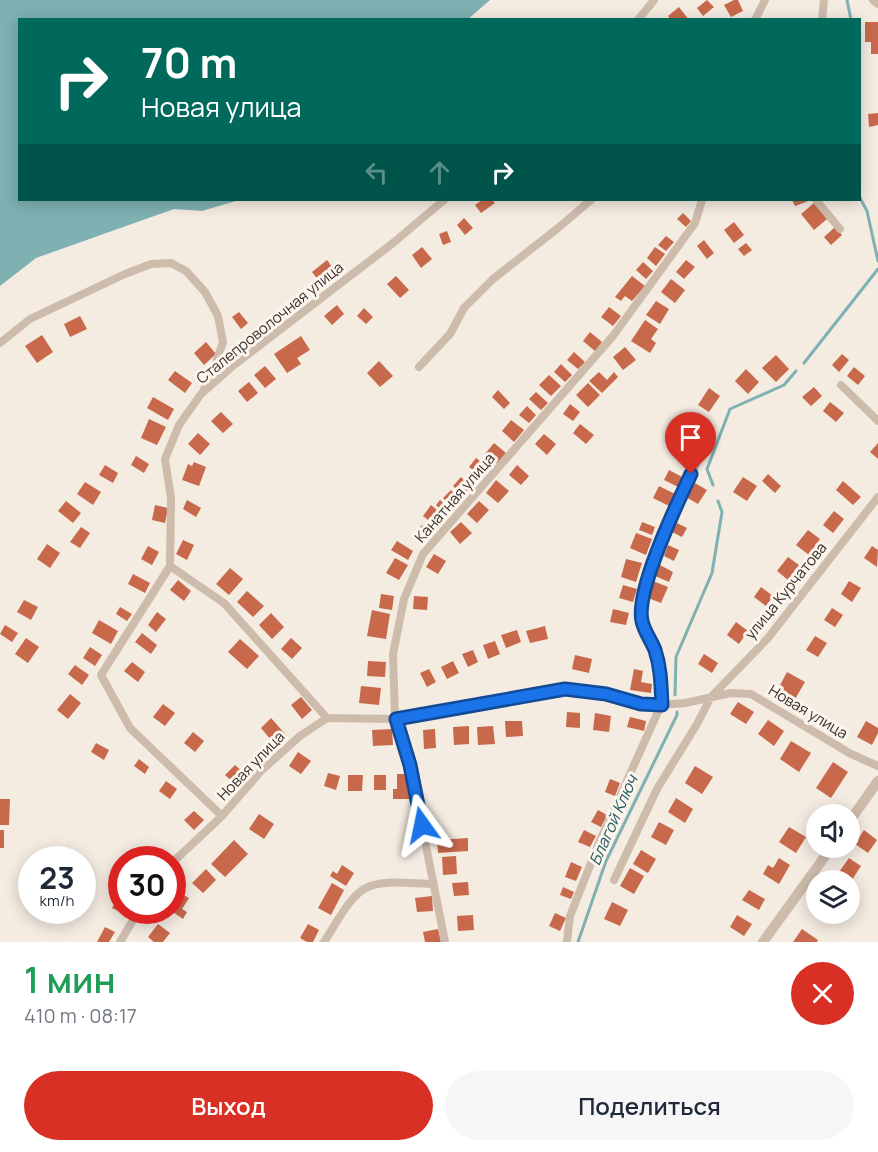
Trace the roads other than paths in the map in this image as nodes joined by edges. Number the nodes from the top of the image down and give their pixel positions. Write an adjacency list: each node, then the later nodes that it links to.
1 (654, 0): 6 (street)
2 (765, 0): 7 (street)
3 (824, 0): 8 (street)
4 (873, 0): 5 (street)
5 (878, 4)
6 (640, 18)
7 (756, 18)
8 (822, 18)
9 (443, 201): 17 (street, Сталепроволочная улица)
10 (590, 201): 15 (street)
11 (702, 201): 25 (street, Канатная улица)
12 (817, 201): 13 (street)
13 (840, 229)
14 (0, 343): 17 (street)
15 (419, 367)
16 (841, 385): 18 (street)
17 (201, 394): 21 (street, Сталепроволочная улица)
18 (878, 421)
19 (709, 435): 23 (street)
20 (878, 497): 22 (street, улица Курчатова)
21 (170, 566): 24 (street); 29 (street)
22 (711, 697): 23 (street, Новая улица); 26 (street, Новая улица); 32 (street, улица Курчатова)
23 (662, 705): 25 (street, Новая улица); 38 (street)
24 (327, 718): 25 (street, Новая улица); 29 (street, Новая улица)
25 (396, 719): 33 (street, Канатная улица)
26 (878, 766)
27 (878, 781): 28 (street)
28 (860, 806)
29 (222, 816): 30 (street, Новая улица)
30 (186, 850)
31 (824, 858): 39 (street)
32 (614, 880)
33 (434, 884): 36 (street); 37 (street, Канатная улица)
34 (131, 924): 35 (street)
35 (120, 942)
36 (324, 942)
37 (445, 942)
38 (567, 942)
39 (763, 942)

